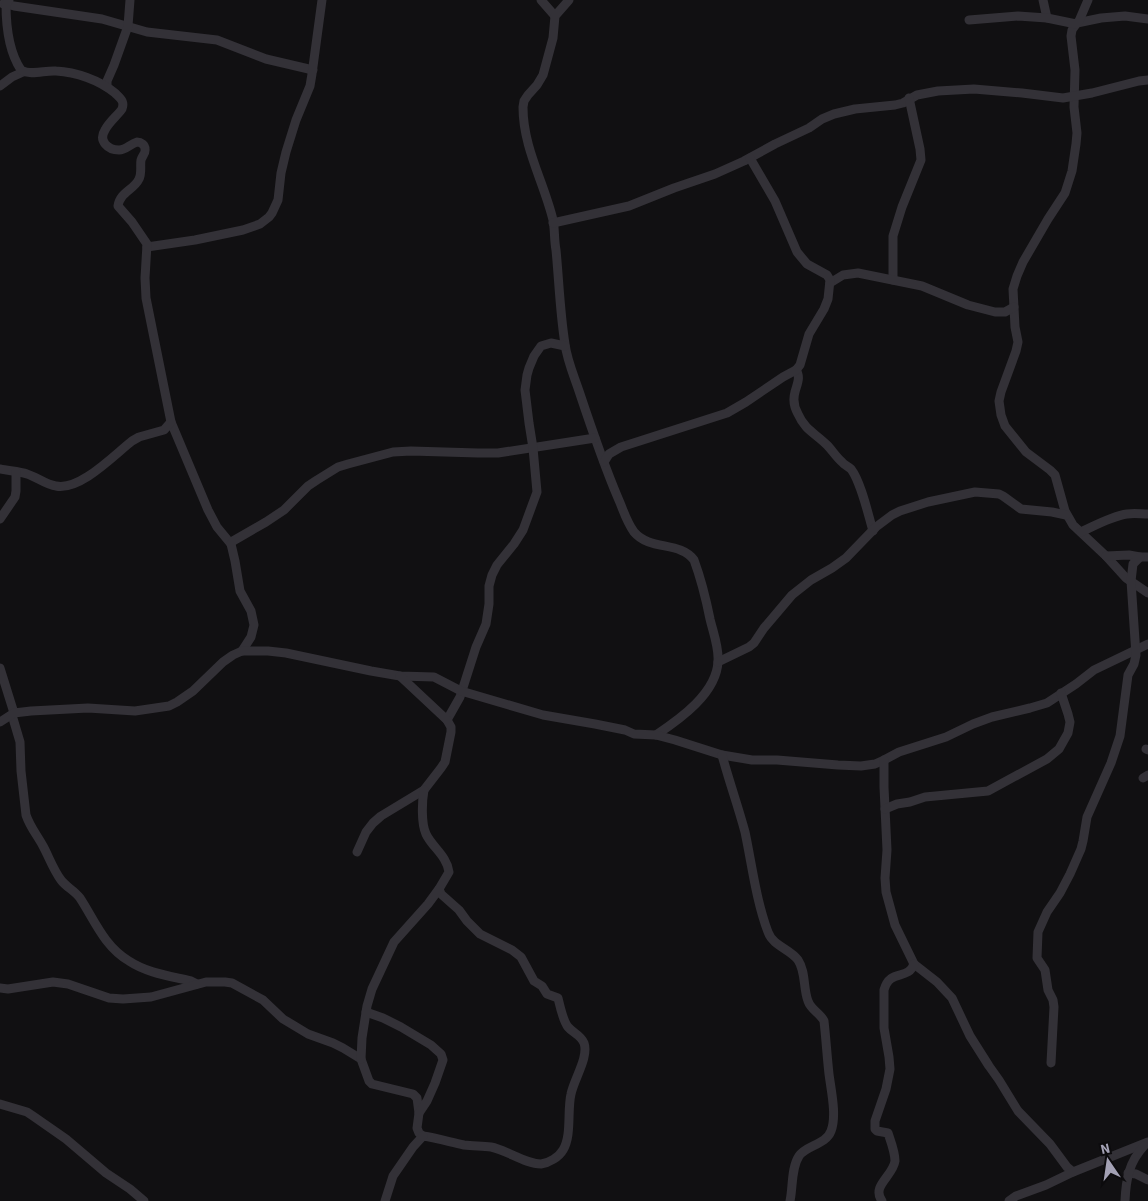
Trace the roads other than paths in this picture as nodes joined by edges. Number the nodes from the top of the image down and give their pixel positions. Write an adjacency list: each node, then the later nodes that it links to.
1 (130, 0): 13 (street)
2 (322, 0): 14 (street)
3 (541, 0): 8 (street)
4 (569, 0): 8 (street)
5 (1043, 0): 9 (street)
6 (1088, 0): 12 (street)
7 (5, 3): 13 (street); 15 (street)
8 (556, 16): 22 (street)
9 (1046, 18): 11 (street); 12 (street)
10 (1148, 19): 12 (street)
11 (969, 20)
12 (1076, 24): 19 (street)
13 (128, 26): 14 (street); 18 (street)
14 (312, 70): 23 (street)
15 (23, 72): 17 (street); 18 (street)
16 (1148, 80): 19 (street)
17 (0, 86)
18 (108, 88): 23 (street)
19 (1075, 96): 20 (street); 26 (street)
20 (909, 98): 21 (street); 24 (street)
21 (750, 158): 22 (street); 25 (street)
22 (553, 223): 27 (street)
23 (147, 247): 29 (street)
24 (893, 280): 25 (street); 26 (street)
25 (830, 283): 28 (street)
26 (1014, 307): 36 (street)
27 (565, 346): 30 (street); 31 (street)
28 (796, 370): 32 (street); 38 (street)
29 (171, 422): 34 (street); 40 (street)
30 (595, 438): 31 (street); 32 (street)
31 (533, 448): 40 (street); 51 (street)
32 (604, 462): 48 (street)
33 (0, 469): 34 (street)
34 (16, 472): 37 (street)
35 (1148, 514): 39 (street)
36 (1066, 515): 38 (street); 39 (street)
37 (0, 519)
38 (873, 530): 48 (street)
39 (1080, 532): 41 (street)
40 (230, 544): 47 (street)
41 (1106, 556): 42 (street); 43 (street)
42 (1144, 557): 43 (street)
43 (1130, 581): 44 (street); 46 (street)
44 (1148, 593)
45 (1148, 644): 46 (street)
46 (1136, 650): 52 (street); 68 (street)
47 (242, 652): 50 (street); 53 (street)
48 (718, 662): 56 (street)
49 (0, 668): 53 (street)
50 (400, 676): 51 (street); 54 (street)
51 (462, 691): 54 (street); 56 (street)
52 (1062, 693): 58 (street); 60 (street)
53 (13, 714): 55 (street); 64 (street)
54 (447, 720): 59 (street)
55 (0, 722)
56 (656, 735): 57 (street)
57 (722, 755): 58 (street); 78 (street)
58 (884, 760): 60 (street)
59 (424, 790): 61 (street); 62 (street)
60 (885, 809): 63 (street)
61 (357, 852)
62 (439, 889): 66 (street); 71 (street)
63 (914, 964): 73 (street); 79 (street)
64 (197, 984): 65 (street); 67 (street)
65 (0, 988)
66 (366, 1012): 67 (street); 70 (street)
67 (360, 1059): 70 (street)
68 (1051, 1063)
69 (0, 1104): 76 (street)
70 (419, 1113): 71 (street)
71 (423, 1136): 77 (street)
72 (1148, 1142): 73 (street); 74 (street)
73 (1073, 1172): 80 (street)
74 (1128, 1173): 75 (street); 81 (street)
75 (1148, 1180)
76 (144, 1201)
77 (385, 1201)
78 (790, 1201)
79 (882, 1201)
80 (1009, 1201)
81 (1125, 1201)

